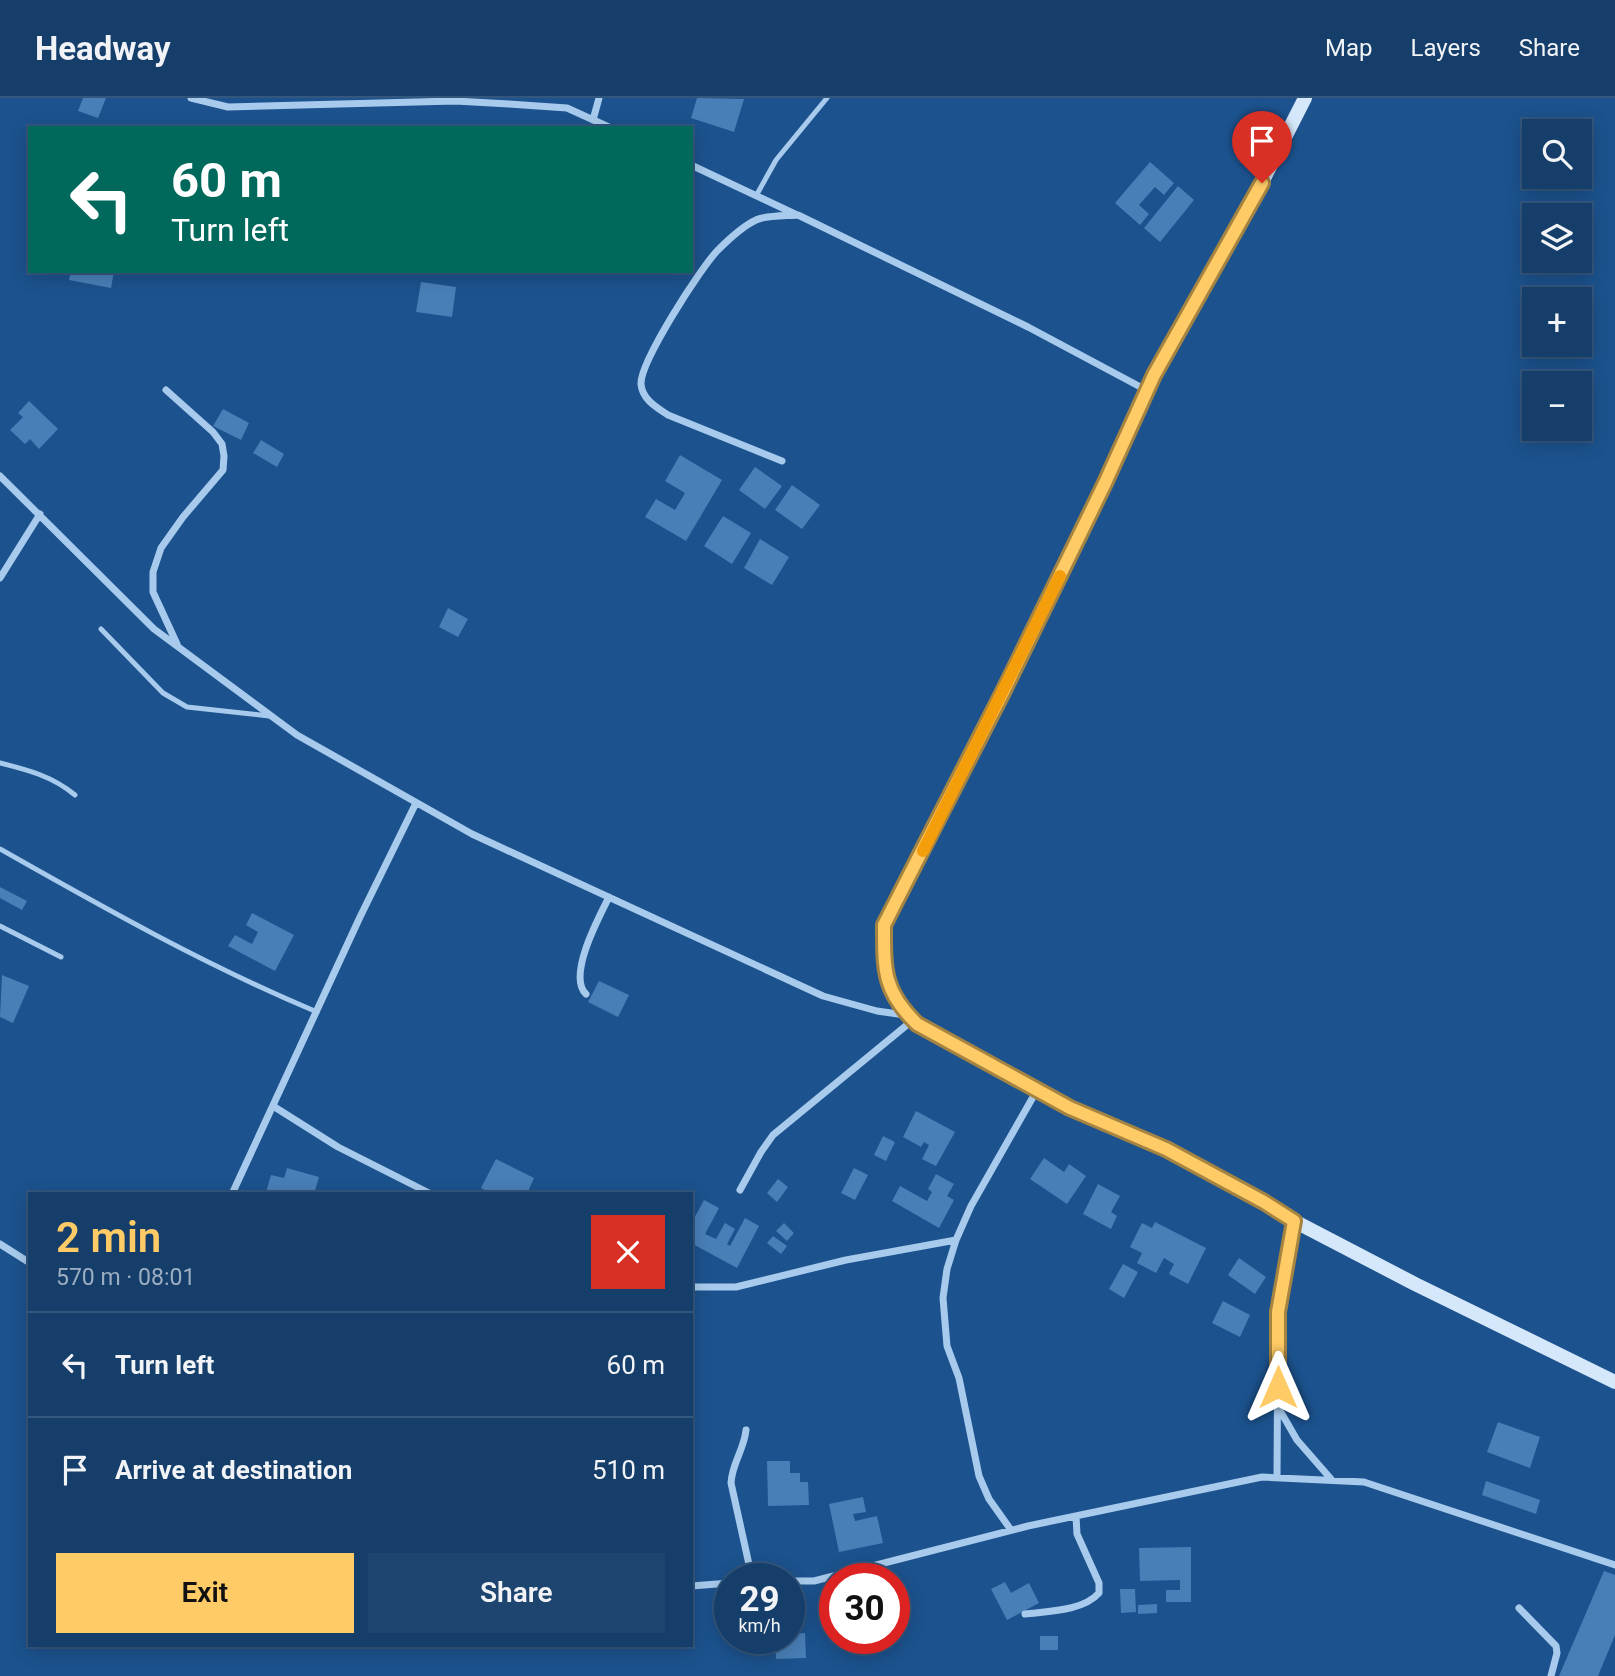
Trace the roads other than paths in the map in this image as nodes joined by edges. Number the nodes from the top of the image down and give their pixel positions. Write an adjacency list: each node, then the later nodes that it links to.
1 (191, 98): 5 (street)
2 (599, 98): 5 (street)
3 (827, 98): 8 (lane)
4 (1305, 98): 11 (street)
5 (593, 120): 6 (street)
6 (606, 126)
7 (693, 166): 8 (street)
8 (757, 196): 9 (street)
9 (798, 215): 11 (street); 12 (street)
10 (166, 390): 17 (street)
11 (1148, 391): 28 (street)
12 (782, 461)
13 (0, 476): 14 (street)
14 (40, 514): 15 (street); 17 (street)
15 (0, 578)
16 (101, 629): 18 (lane)
17 (178, 646): 18 (street)
18 (272, 716): 21 (street)
19 (0, 764): 20 (lane)
20 (75, 795)
21 (416, 803): 23 (street); 27 (street)
22 (0, 849): 27 (lane)
23 (609, 897): 26 (street); 28 (street)
24 (0, 926): 25 (lane)
25 (61, 957)
26 (586, 994)
27 (317, 1012): 30 (street)
28 (910, 1018): 29 (street); 31 (street)
29 (1037, 1090): 34 (street); 35 (street)
30 (273, 1107): 32 (street); 33 (street)
31 (740, 1190)
32 (233, 1192)
33 (427, 1192)
34 (1294, 1221): 39 (street); 40 (street)
35 (956, 1240): 38 (street); 45 (street)
36 (0, 1244): 37 (street)
37 (28, 1262)
38 (693, 1287)
39 (1615, 1382)
40 (1278, 1406): 42 (street); 43 (street)
41 (746, 1430): 46 (street)
42 (1277, 1478): 43 (street); 44 (street)
43 (1331, 1479): 47 (street)
44 (1076, 1516): 45 (street); 52 (street)
45 (1011, 1530): 48 (street)
46 (749, 1563)
47 (1615, 1565)
48 (805, 1581)
49 (714, 1584): 50 (street)
50 (693, 1586)
51 (1519, 1608): 53 (street)
52 (1025, 1614)
53 (1551, 1676)

